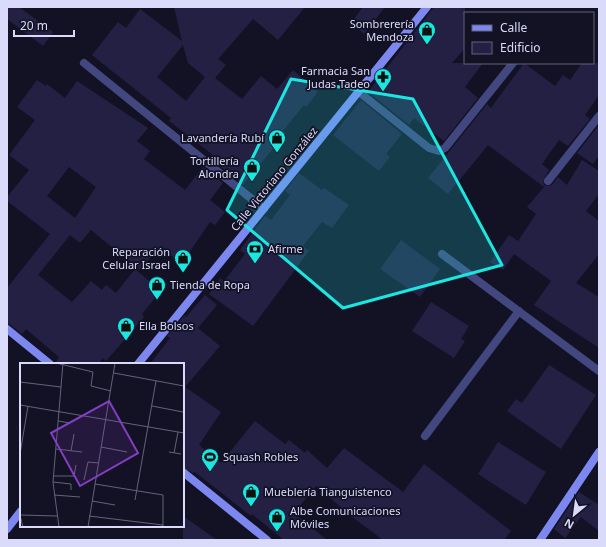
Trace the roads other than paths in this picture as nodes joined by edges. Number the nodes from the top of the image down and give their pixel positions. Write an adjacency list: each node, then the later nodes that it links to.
1 (427, 7): 4 (main road, Calle Victoriano González)
2 (84, 63): 7 (street)
3 (512, 64): 4 (street)
4 (358, 92): 7 (main road, Calle Victoriano González)
5 (599, 116): 6 (street)
6 (548, 181)
7 (264, 209): 12 (main road, Calle Victoriano González)
8 (442, 254): 9 (street)
9 (519, 311): 13 (street); 14 (street)
10 (7, 329): 11 (main road)
11 (49, 363)
12 (139, 363)
13 (599, 371)
14 (425, 436)
15 (599, 452): 20 (main road)
16 (184, 473): 19 (main road)
17 (20, 512): 18 (main road)
18 (7, 529)
19 (267, 540)
20 (540, 540)

